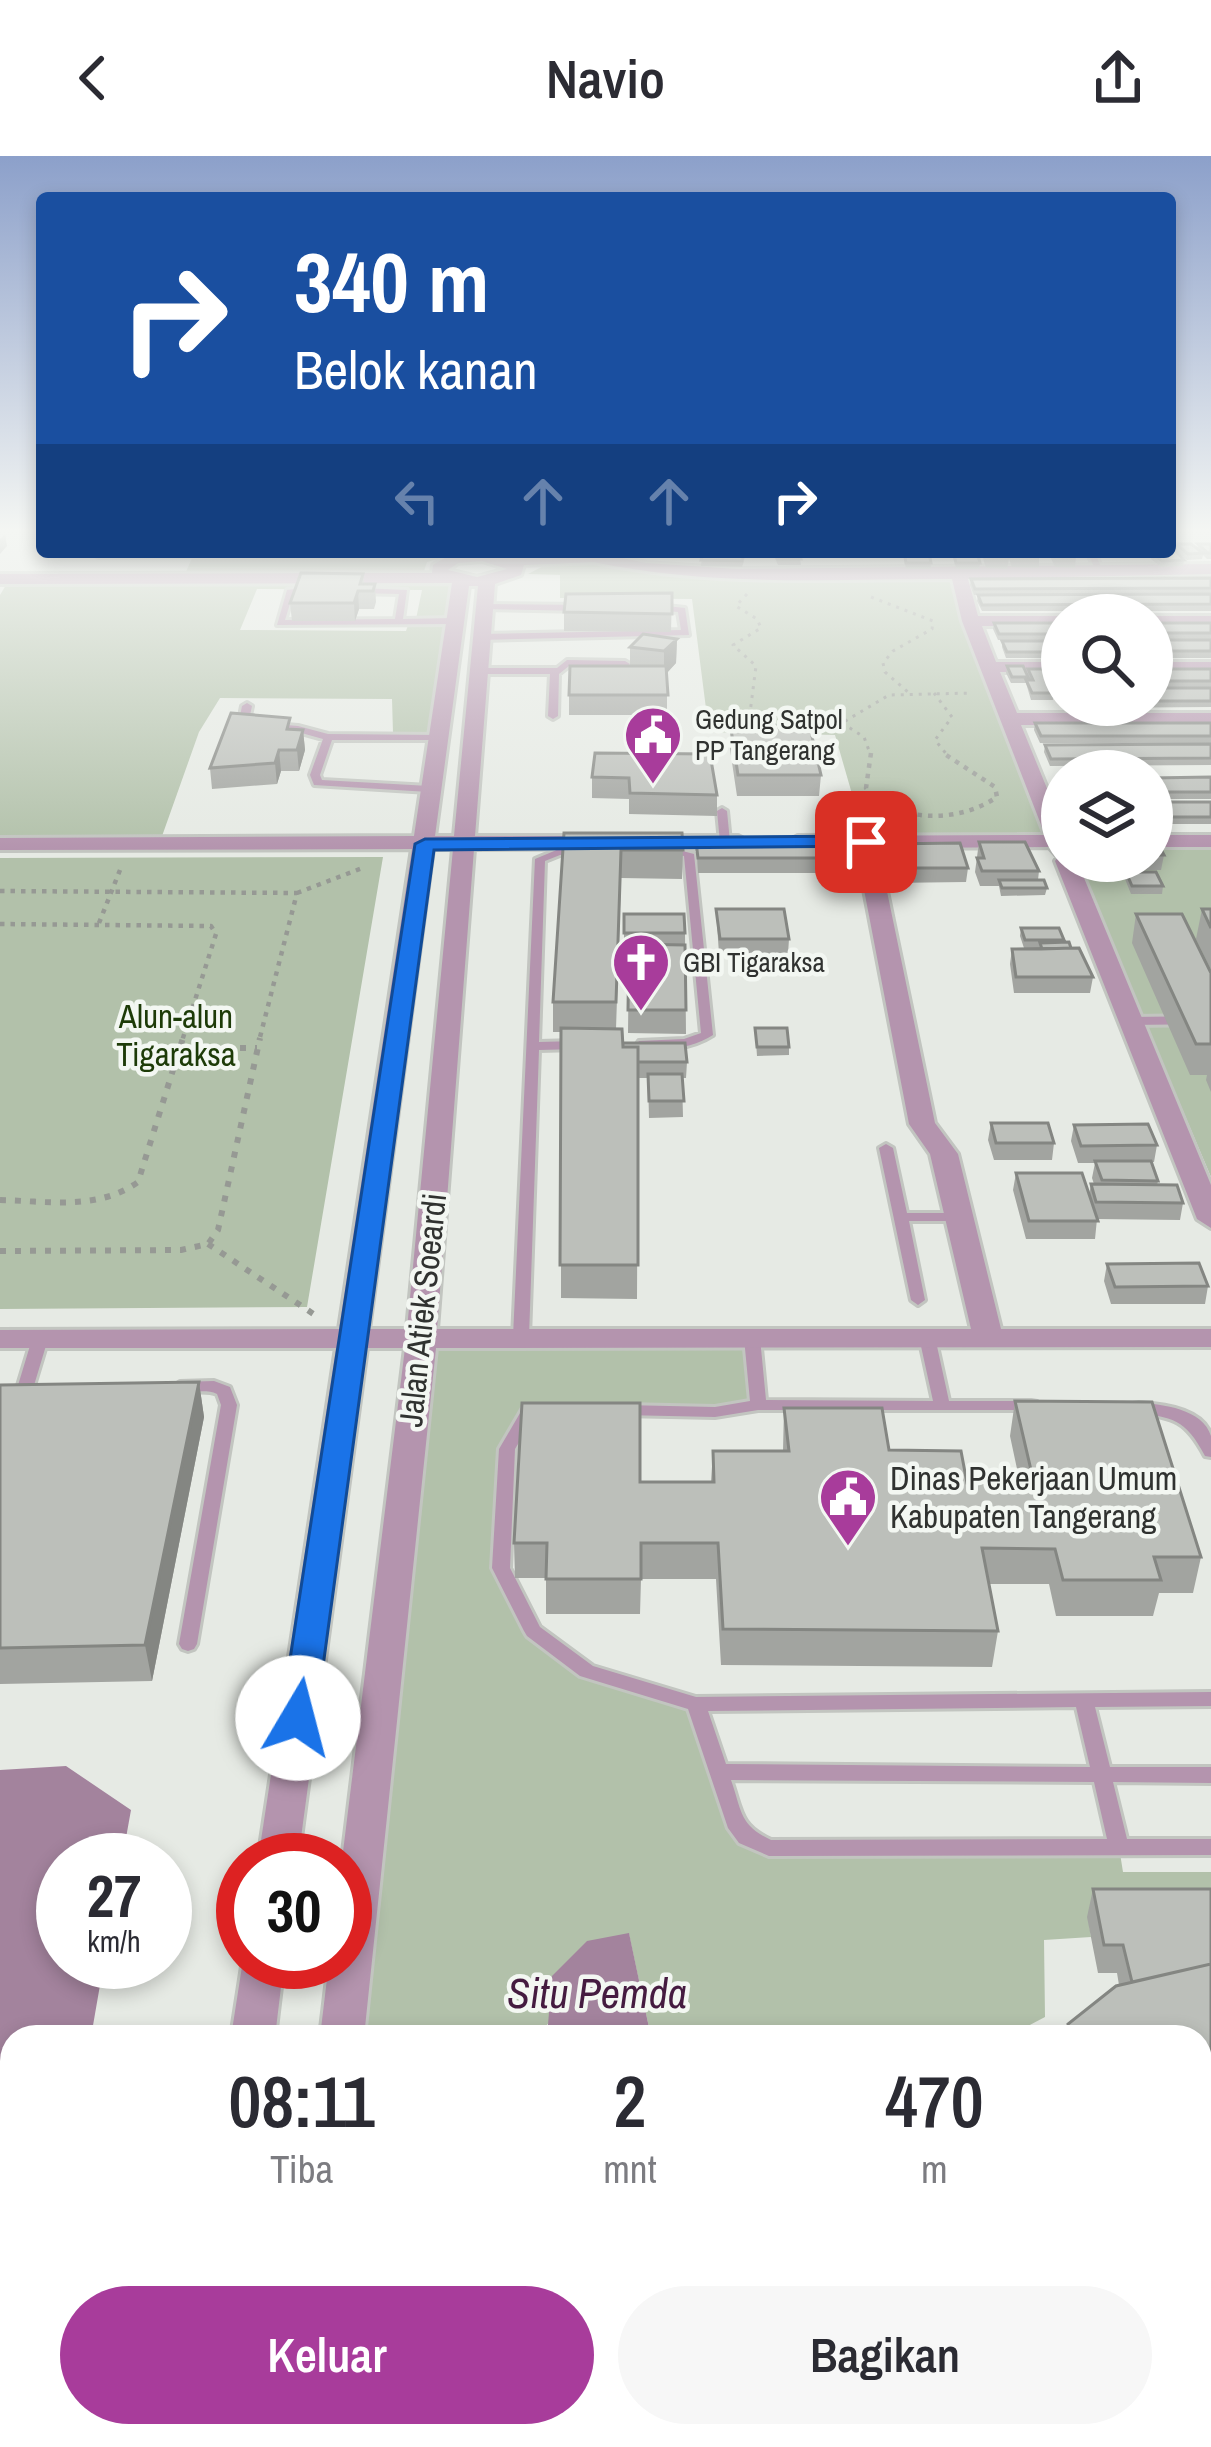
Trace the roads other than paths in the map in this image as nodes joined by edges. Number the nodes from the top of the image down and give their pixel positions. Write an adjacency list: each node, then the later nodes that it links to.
1 (453, 636): 17 (street, Jalan Atiek Soeardi)
2 (587, 636): 5 (lane)
3 (977, 636): 7 (street)
4 (481, 637): 5 (lane); 11 (street, Jalan Atiek Soeardi)
5 (550, 637)
6 (625, 664): 12 (lane)
7 (991, 667): 8 (street); 15 (street)
8 (1041, 667)
9 (1173, 667): 10 (street)
10 (1211, 667)
11 (479, 671): 12 (lane); 30 (street, Jalan Atiek Soeardi)
12 (555, 671): 14 (lane)
13 (247, 706): 18 (lane)
14 (553, 716)
15 (1010, 719): 16 (street); 19 (street)
16 (1211, 719)
17 (437, 736): 18 (lane); 21 (street, Jalan Atiek Soeardi)
18 (328, 737): 21 (lane)
19 (1032, 778): 20 (street); 22 (street)
20 (1041, 778)
21 (429, 789): 29 (street, Jalan Atiek Soeardi)
22 (1041, 799)
23 (722, 811): 26 (lane)
24 (1173, 841): 25 (street)
25 (1211, 841)
26 (725, 842): 27 (street); 30 (street)
27 (866, 842): 31 (street); 40 (street)
28 (0, 844): 29 (street)
29 (425, 844): 30 (street); 50 (street, Jalan Atiek Soeardi)
30 (465, 844): 51 (street, Jalan Atiek Soeardi)
31 (1041, 848)
32 (1075, 882): 34 (street)
33 (1211, 1020): 34 (lane)
34 (1131, 1021): 41 (street)
35 (620, 1044): 37 (lane)
36 (598, 1045): 37 (lane)
37 (532, 1046): 44 (lane)
38 (886, 1148): 39 (lane)
39 (901, 1217): 40 (lane); 42 (lane)
40 (958, 1217): 43 (street)
41 (1211, 1219)
42 (918, 1300)
43 (988, 1336): 45 (street); 47 (street)
44 (521, 1337): 46 (street); 51 (street)
45 (928, 1337): 46 (street); 57 (lane)
46 (752, 1338): 56 (lane)
47 (1211, 1338)
48 (0, 1339): 49 (street)
49 (40, 1339): 50 (street); 54 (lane)
50 (352, 1340): 51 (street); 70 (street, Jalan Atiek Soeardi)
51 (421, 1340): 75 (street, Jalan Atiek Soeardi)
52 (167, 1388): 63 (lane)
53 (48, 1391): 54 (lane)
54 (25, 1392): 55 (lane)
55 (0, 1393)
56 (758, 1405): 57 (lane); 61 (lane)
57 (942, 1405): 58 (lane)
58 (1058, 1407)
59 (555, 1408): 66 (lane)
60 (1128, 1408): 62 (lane)
61 (600, 1409)
62 (1211, 1452)
63 (188, 1644)
64 (1211, 1699): 65 (lane)
65 (1084, 1700): 66 (lane); 68 (lane)
66 (696, 1704): 67 (lane)
67 (721, 1772): 68 (lane); 71 (lane)
68 (1102, 1774): 69 (lane); 71 (lane)
69 (1211, 1775)
70 (282, 1833)
71 (1119, 1847): 72 (lane)
72 (1211, 1847)
73 (259, 1989): 74 (street)
74 (255, 2025)
75 (343, 2025)

